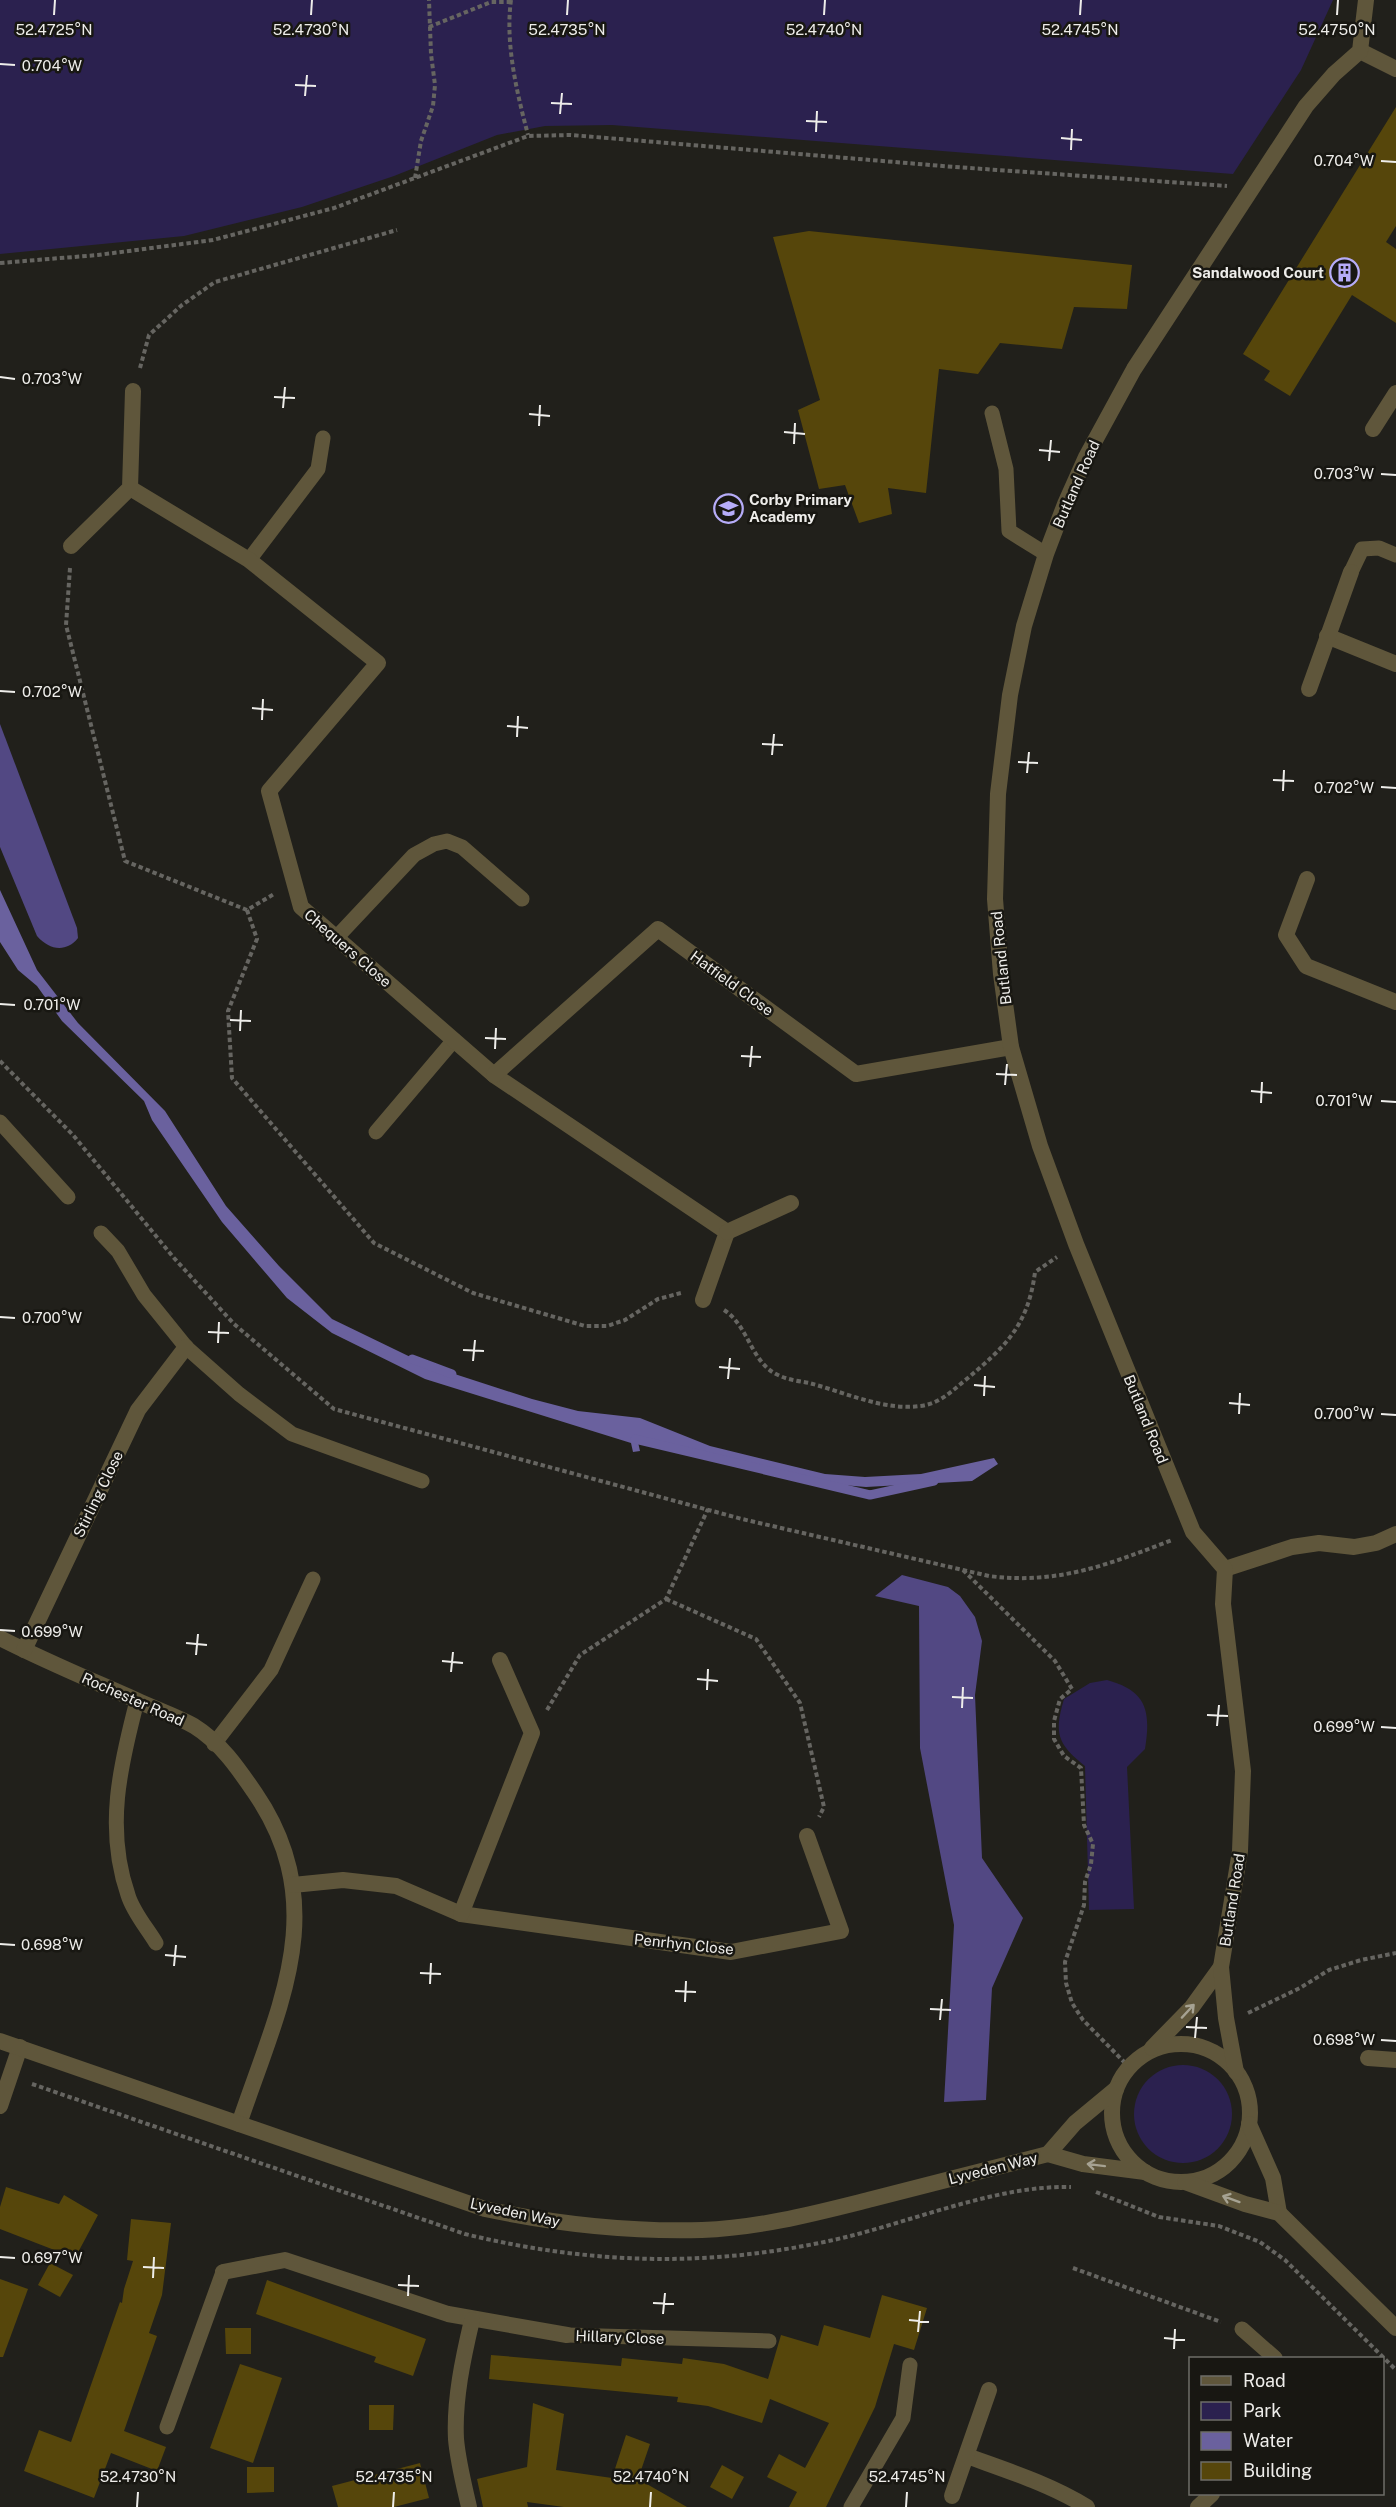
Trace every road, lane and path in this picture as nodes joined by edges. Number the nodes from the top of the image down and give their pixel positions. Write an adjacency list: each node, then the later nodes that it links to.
1 (429, 0): 4 (path)
2 (1365, 0): 5 (street)
3 (511, 1): 4 (path); 7 (path)
4 (429, 27): 8 (path)
5 (1360, 51): 6 (street); 9 (street, Butland Road)
6 (1396, 69)
7 (528, 136): 8 (path); 9 (path)
8 (415, 178): 11 (path)
9 (1246, 195): 19 (street, Butland Road)
10 (397, 230): 12 (path)
11 (0, 263)
12 (133, 391): 17 (street)
13 (1396, 393): 15 (street)
14 (992, 413): 19 (lane)
15 (1374, 429)
16 (323, 438): 21 (lane)
17 (129, 488): 18 (street); 21 (street, Chequers Close)
18 (71, 546): 29 (path)
19 (1046, 554): 33 (street, Butland Road)
20 (1396, 555): 22 (lane)
21 (249, 560): 27 (street, Chequers Close)
22 (1351, 572): 23 (street)
23 (1327, 636): 24 (street); 25 (street)
24 (1396, 664)
25 (1309, 689)
26 (1307, 879): 31 (street)
27 (295, 883): 29 (path); 30 (street, Chequers Close)
28 (522, 899): 30 (lane)
29 (247, 910): 43 (path)
30 (336, 938): 32 (street, Chequers Close)
31 (1396, 1002)
32 (454, 1040): 35 (street, Chequers Close); 37 (lane)
33 (1011, 1047): 35 (street, Hatfield Close); 42 (street, Butland Road)
34 (0, 1060): 46 (path)
35 (494, 1075): 40 (street, Chequers Close)
36 (0, 1122): 38 (lane)
37 (376, 1132)
38 (68, 1197)
39 (791, 1203): 40 (street)
40 (727, 1232): 43 (street)
41 (100, 1233): 44 (lane)
42 (1076, 1244): 43 (path); 47 (street, Butland Road)
43 (703, 1300)
44 (186, 1347): 45 (lane); 54 (street, Stirling Close)
45 (422, 1481)
46 (708, 1509): 50 (path); 52 (path)
47 (1193, 1532): 49 (street, Butland Road); 50 (path)
48 (1396, 1534): 49 (street)
49 (1224, 1569): 64 (street, Butland Road)
50 (962, 1570): 71 (path)
51 (313, 1579): 58 (lane)
52 (666, 1599): 57 (path); 59 (path)
53 (0, 1638): 54 (street, Rochester Road)
54 (24, 1650): 56 (street, Rochester Road)
55 (500, 1660): 57 (street)
56 (136, 1701): 58 (street, Rochester Road); 62 (lane)
57 (532, 1733): 61 (street)
58 (214, 1744): 60 (street, Rochester Road)
59 (807, 1836): 61 (street, Penrhyn Close)
60 (294, 1885): 61 (street, Penrhyn Close); 75 (street, Rochester Road)
61 (461, 1914)
62 (156, 1943)
63 (1396, 1953): 65 (path)
64 (1221, 1967): 68 (street, Butland Road, one-way to 64); 72 (street, Butland Road)
65 (1242, 2015)
66 (0, 2041): 67 (street, Lyveden Way)
67 (20, 2048): 74 (street); 75 (street, Lyveden Way)
68 (1149, 2050): 71 (street); 72 (street)
69 (1368, 2058): 70 (street)
70 (1396, 2060)
71 (1129, 2067): 73 (street)
72 (1236, 2072): 76 (street)
73 (1116, 2089): 77 (street, Lyveden Way); 78 (street)
74 (0, 2106)
75 (239, 2124): 77 (street, Lyveden Way)
76 (1249, 2124): 79 (street); 80 (street)
77 (1048, 2154): 78 (street, Lyveden Way, one-way to 77)
78 (1145, 2172): 79 (street)
79 (1184, 2181): 80 (street, one-way to 79)
80 (1279, 2212): 84 (street)
81 (1072, 2268): 85 (path)
82 (223, 2272): 83 (street, Hillary Close); 91 (lane)
83 (472, 2320): 86 (street, Hillary Close); 95 (street)
84 (1396, 2328)
85 (1242, 2329): 88 (lane)
86 (567, 2335): 87 (lane, Hillary Close)
87 (769, 2341)
88 (1274, 2357)
89 (910, 2365): 96 (lane)
90 (989, 2390): 92 (street)
91 (167, 2427)
92 (967, 2456): 94 (street); 97 (street)
93 (1210, 2495): 98 (street)
94 (952, 2496)
95 (470, 2507)
96 (851, 2507)
97 (1087, 2507)
98 (1198, 2507)

